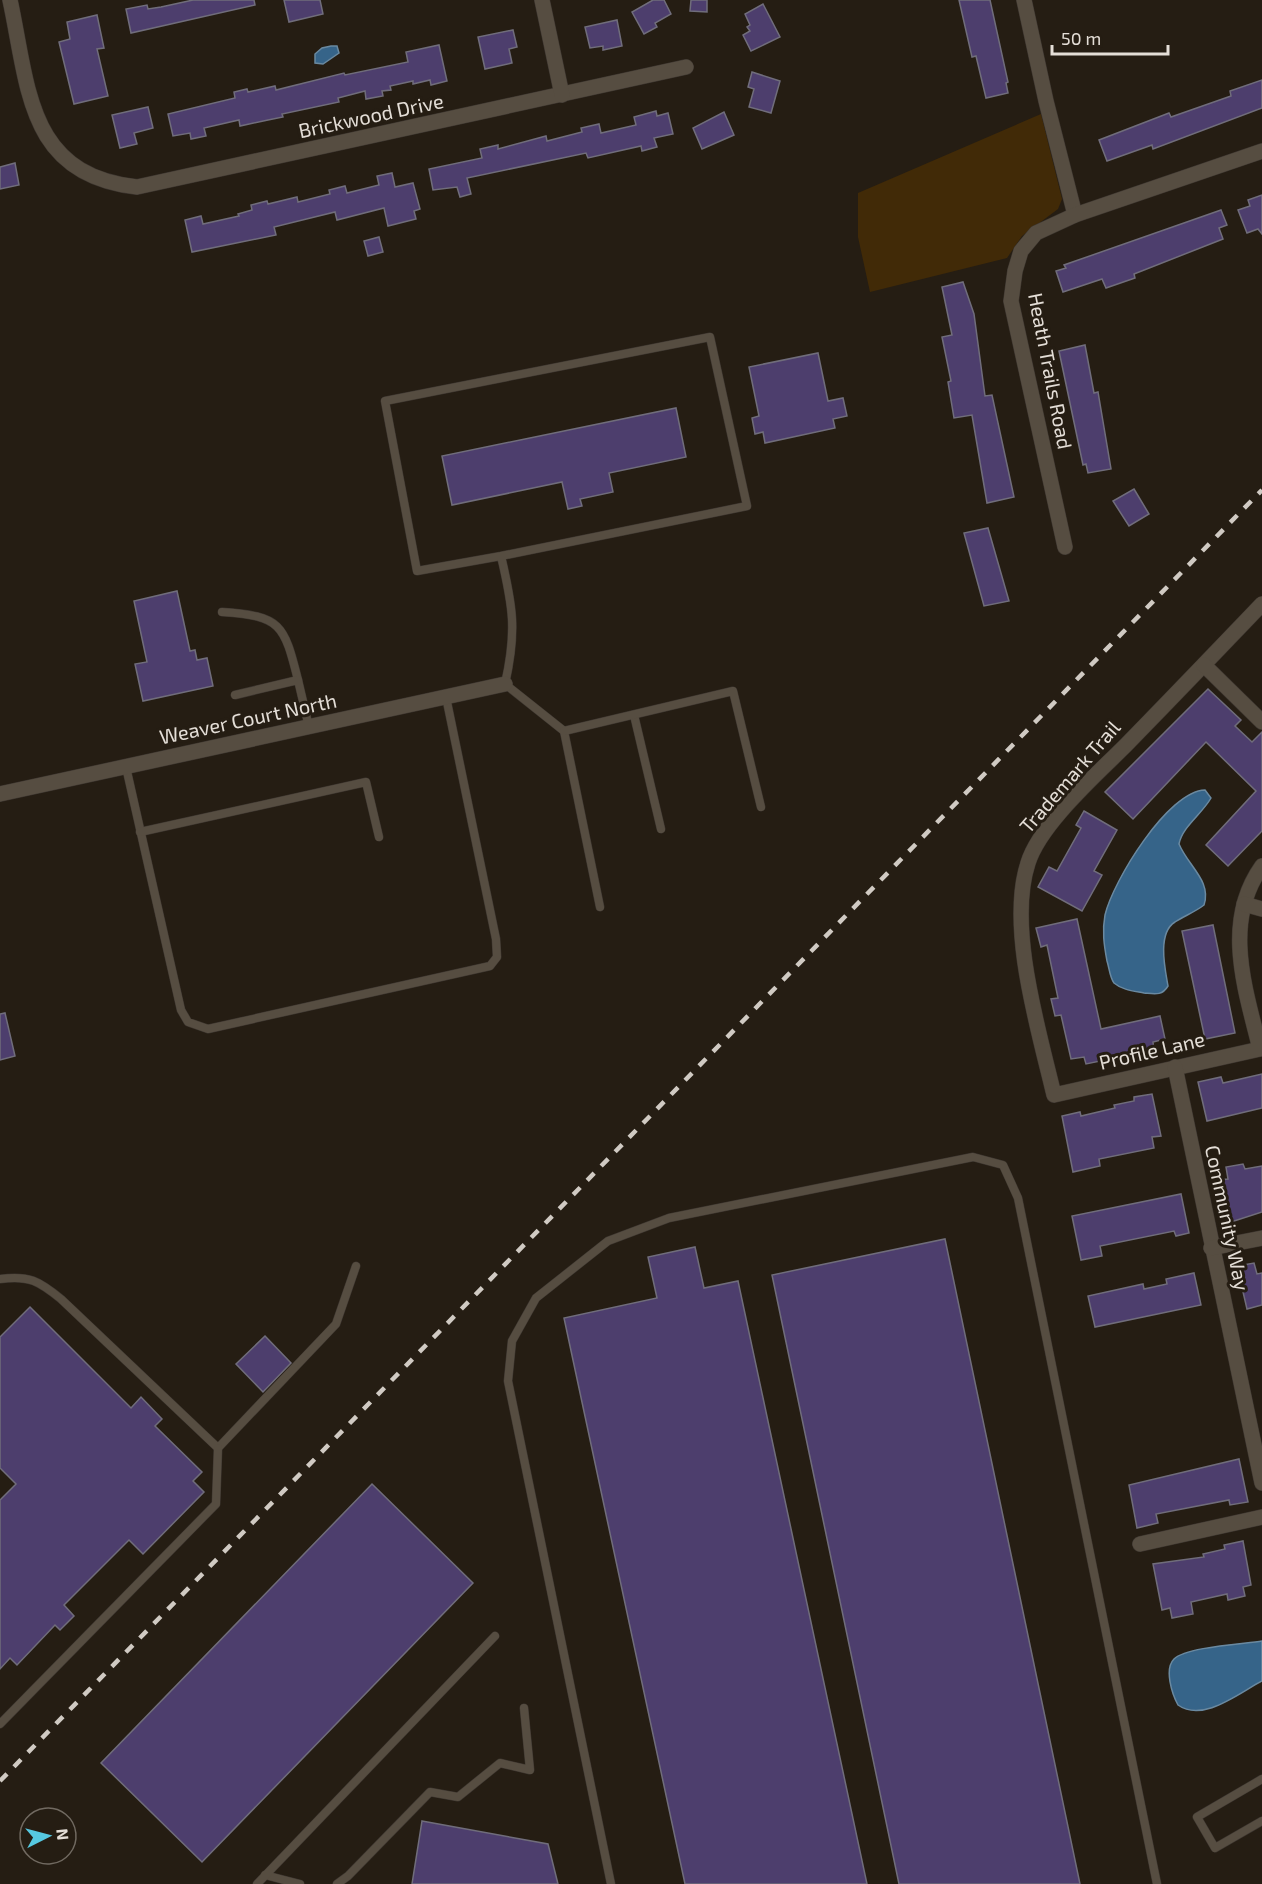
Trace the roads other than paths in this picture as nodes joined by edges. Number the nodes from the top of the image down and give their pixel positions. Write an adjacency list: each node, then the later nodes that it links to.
1 (10, 0): 5 (street, Brickwood Drive)
2 (542, 0): 5 (street)
3 (1024, 0): 7 (street)
4 (686, 67): 5 (street, Brickwood Drive)
5 (562, 95)
6 (1262, 151): 7 (street, Heath Trails Road)
7 (1075, 215): 8 (street, Heath Trails Road)
8 (1065, 547)
9 (501, 555): 9 (lane); 14 (lane)
10 (1262, 604): 12 (street, Trademark Trail)
11 (222, 612): 13 (lane)
12 (1204, 665): 18 (street); 32 (street, Trademark Trail)
13 (298, 680): 15 (lane); 19 (lane)
14 (505, 684): 16 (street, Weaver Court North); 20 (lane)
15 (235, 695)
16 (446, 697): 19 (street, Weaver Court North); 25 (lane)
17 (634, 715): 20 (lane); 23 (lane); 24 (lane)
18 (1262, 722)
19 (309, 727): 21 (street, Weaver Court North)
20 (564, 731): 29 (lane)
21 (126, 767): 22 (street, Weaver Court North); 25 (lane)
22 (0, 794)
23 (761, 807)
24 (661, 829)
25 (140, 832): 26 (lane)
26 (379, 837)
27 (1262, 866): 28 (street)
28 (1244, 904): 30 (street); 31 (street, Profile Lane)
29 (600, 907)
30 (1262, 909)
31 (1175, 1067): 32 (street, Profile Lane); 34 (street, Community Way)
32 (1054, 1095)
33 (1262, 1238): 34 (street)
34 (1212, 1248): 38 (street, Community Way)
35 (356, 1266): 37 (lane)
36 (0, 1279): 37 (lane)
37 (218, 1448): 43 (lane)
38 (1262, 1483)
39 (1262, 1516): 40 (street)
40 (1140, 1544)
41 (495, 1636): 46 (lane)
42 (524, 1708): 49 (lane)
43 (0, 1724)
44 (1262, 1779): 45 (lane)
45 (1262, 1821)
46 (266, 1875): 47 (lane); 48 (lane)
47 (257, 1884)
48 (300, 1884)
49 (337, 1884)
50 (611, 1884): 51 (lane)
51 (1157, 1884)

